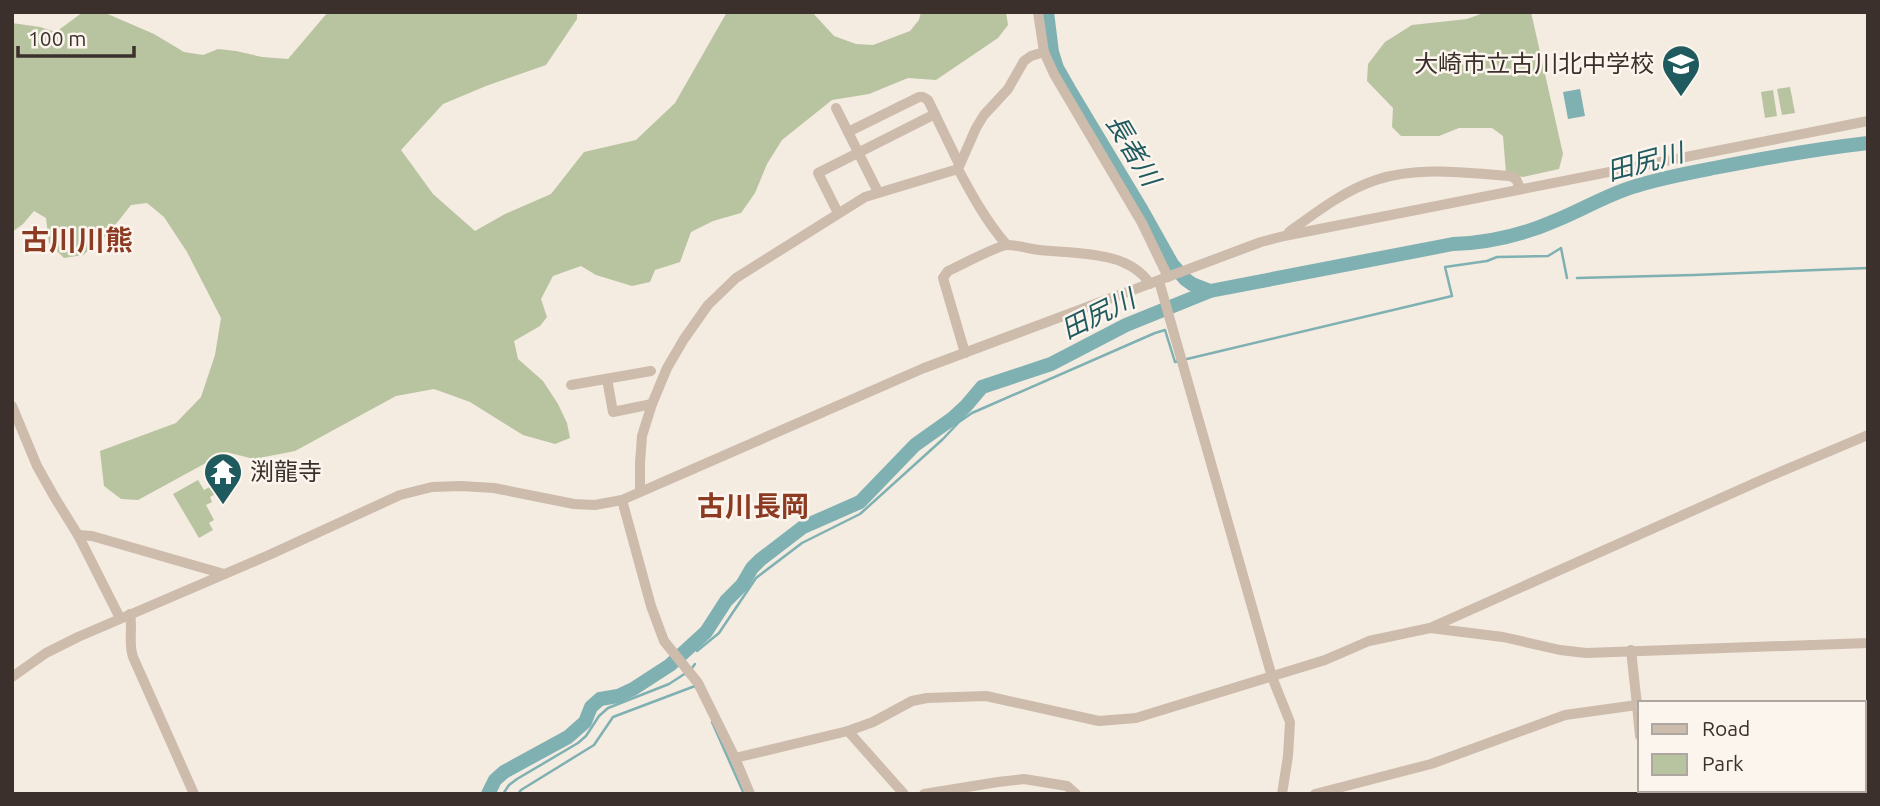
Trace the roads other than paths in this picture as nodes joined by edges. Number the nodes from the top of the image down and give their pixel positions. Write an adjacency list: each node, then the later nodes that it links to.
1 (1038, 12): 2 (street)
2 (1044, 52): 8 (street); 14 (street)
3 (836, 108): 6 (street)
4 (935, 114): 6 (street); 7 (street); 8 (street)
5 (1868, 121): 9 (street)
6 (848, 132): 7 (street)
7 (859, 153): 10 (street); 11 (street)
8 (959, 166): 10 (street); 13 (street)
9 (1520, 188): 12 (street); 12 (street)
10 (878, 192): 11 (street)
11 (838, 213): 19 (street)
12 (1284, 236): 14 (street)
13 (1006, 244): 14 (street); 15 (street)
14 (1162, 279): 15 (street); 31 (street)
15 (965, 353): 22 (street)
16 (651, 371): 17 (street)
17 (607, 379): 18 (street); 19 (street)
18 (570, 385)
19 (652, 404): 22 (street)
20 (12, 406): 24 (street)
21 (1868, 435): 27 (street)
22 (640, 492): 23 (street)
23 (621, 500): 25 (street); 35 (street)
24 (78, 535): 25 (street); 26 (street)
25 (224, 574): 26 (street)
26 (125, 616): 30 (street); 36 (street)
27 (1430, 628): 29 (street); 31 (street)
28 (1868, 643): 29 (street)
29 (1631, 650): 32 (street)
30 (12, 677)
31 (1272, 677): 34 (street); 41 (street)
32 (1637, 705): 33 (street); 42 (street)
33 (1638, 715)
34 (848, 731): 35 (street); 38 (street)
35 (734, 758): 37 (street)
36 (194, 794)
37 (750, 794)
38 (904, 794)
39 (924, 794): 40 (street)
40 (1076, 794)
41 (1282, 794)
42 (1315, 794)

